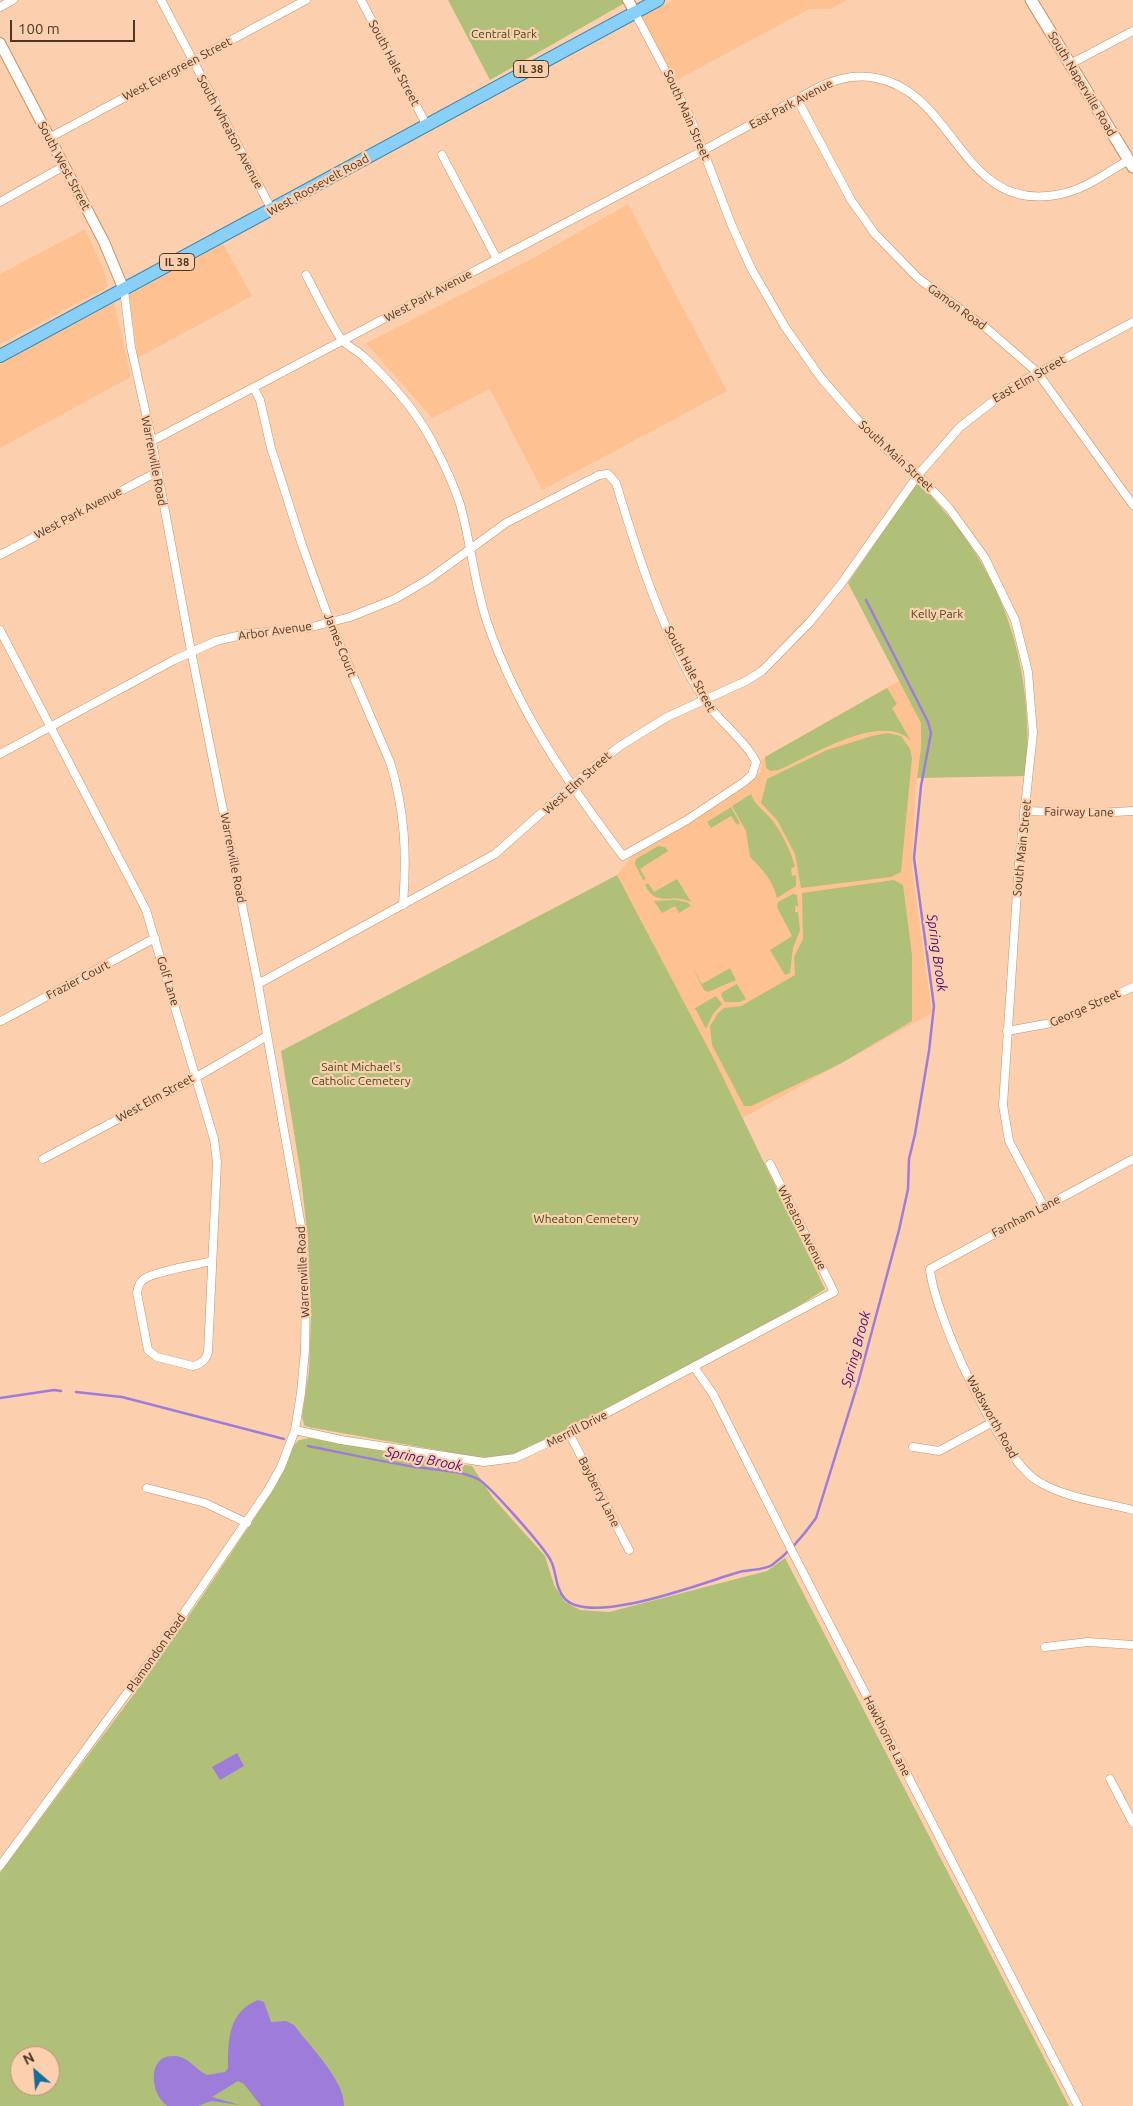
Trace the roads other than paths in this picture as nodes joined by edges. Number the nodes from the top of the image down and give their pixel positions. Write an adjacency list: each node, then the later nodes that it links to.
1 (13, 0): 8 (street)
2 (161, 0): 12 (street, South Wheaton Avenue)
3 (306, 0): 12 (street, West Evergreen Street)
4 (361, 0): 15 (street, South Hale Street)
5 (628, 0): 9 (street, South Main Street)
6 (658, 0): 9 (main road, IL 38)
7 (1031, 0): 13 (main road, South Naperville Road)
8 (0, 7)
9 (635, 12): 15 (main road, West Roosevelt Road / IL 38); 17 (street, South Main Street)
10 (1133, 30): 13 (street)
11 (0, 45): 16 (street, South West Street)
12 (193, 61): 16 (street, West Evergreen Street); 22 (street, South Wheaton Avenue)
13 (1070, 64): 19 (main road, South Naperville Road)
14 (797, 99): 17 (street, East Park Avenue); 19 (street, East Park Avenue); 29 (street, Gamon Road)
15 (427, 126): 22 (main road, West Roosevelt Road / IL 38)
16 (49, 138): 20 (street, South West Street)
17 (704, 150): 23 (street, West Park Avenue); 34 (street, South Main Street)
18 (442, 155): 23 (street)
19 (1131, 163)
20 (64, 166): 21 (street); 25 (street, South West Street)
21 (0, 202)
22 (272, 210): 25 (main road, West Roosevelt Road / IL 38)
23 (497, 259): 27 (street, West Park Avenue)
24 (306, 275): 27 (street)
25 (124, 290): 28 (main road, West Roosevelt Road / IL 38); 31 (street, Warrenville Road)
26 (1133, 322): 29 (street, East Elm Street)
27 (342, 341): 30 (street, West Park Avenue); 36 (street)
28 (0, 356)
29 (1037, 372): 34 (street, East Elm Street); 35 (street, Gamon Road)
30 (254, 388): 31 (street, West Park Avenue); 38 (street, James Court)
31 (152, 441): 32 (street, Warrenville Road)
32 (157, 472): 37 (street, West Park Avenue); 40 (street, Warrenville Road)
33 (599, 475): 36 (street, Arbor Avenue); 41 (street, South Hale Street)
34 (918, 475): 41 (street, West Elm Street); 46 (street, South Main Street)
35 (1133, 505)
36 (469, 548): 38 (street, Arbor Avenue); 44 (street)
37 (0, 555)
38 (330, 622): 40 (street, Arbor Avenue); 47 (street, James Court)
39 (0, 630): 42 (street, Golf Lane)
40 (191, 651): 42 (street, Arbor Avenue); 49 (street, Warrenville Road)
41 (704, 699): 44 (street, West Elm Street); 44 (street, South Hale Street)
42 (51, 727): 43 (street, Arbor Avenue); 48 (street, Golf Lane)
43 (0, 754)
44 (571, 786): 47 (street, West Elm Street)
45 (1133, 810): 46 (street, Fairway Lane)
46 (1024, 811): 52 (street, South Main Street)
47 (403, 905): 49 (street, West Elm Street)
48 (155, 938): 51 (street, Frazier Court); 54 (street, Golf Lane)
49 (258, 984): 53 (street, Warrenville Road)
50 (1133, 987): 52 (street, George Street)
51 (1, 1021)
52 (1007, 1031): 58 (street, South Main Street)
53 (267, 1036): 54 (street, West Elm Street); 64 (street, Warrenville Road)
54 (197, 1076): 55 (street, West Elm Street); 59 (street, Golf Lane)
55 (43, 1159)
56 (1133, 1159): 58 (street, Farnham Lane)
57 (770, 1164): 61 (street, Wheaton Avenue)
58 (1044, 1207): 60 (street, Farnham Lane)
59 (212, 1261): 59 (street, Golf Lane)
60 (931, 1281): 63 (street, Wadsworth Road)
61 (834, 1292): 62 (street, Merrill Drive)
62 (694, 1367): 65 (street, Merrill Drive); 76 (street, Hawthorne Lane)
63 (993, 1422): 66 (street); 68 (street, Wadsworth Road)
64 (295, 1430): 65 (street, Merrill Drive); 69 (street, Plamondon Road)
65 (569, 1433): 70 (street, Bayberry Lane)
66 (913, 1447)
67 (147, 1488): 69 (street)
68 (1133, 1510)
69 (247, 1523): 75 (street, Plamondon Road)
70 (628, 1550)
71 (1133, 1645): 72 (street)
72 (1045, 1647)
73 (1110, 1778): 74 (street)
74 (1133, 1823)
75 (0, 1866)
76 (1078, 2106)

